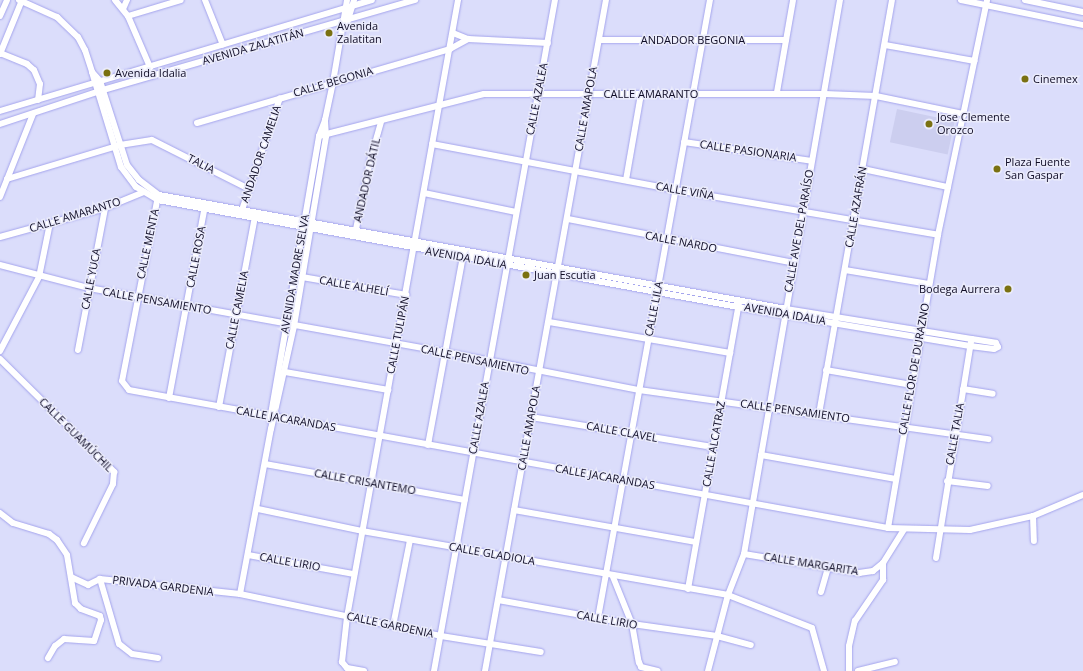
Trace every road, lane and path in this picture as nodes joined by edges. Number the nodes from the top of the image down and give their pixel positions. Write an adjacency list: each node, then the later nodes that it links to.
1 (21, 0): 39 (street); 42 (street, AVENIDA IDALIA)
2 (115, 0): 22 (street)
3 (127, 0): 22 (street)
4 (181, 0): 25 (street)
5 (205, 0): 36 (street)
6 (347, 0): 21 (street, AVENIDA MADRE SELVA)
7 (372, 0): 20 (street, AVENIDA ZALATITÁN)
8 (415, 0): 26 (street, AVENIDA ZALATITÁN)
9 (458, 0): 30 (street, CALLE TULIPÁN)
10 (555, 0): 35 (street, CALLE AZALEA)
11 (606, 0): 32 (street, CALLE AMAPOLA)
12 (710, 0): 33 (street, CALLE LILA)
13 (793, 0): 34 (street)
14 (840, 0): 48 (street, CALLE AVE DEL PARAÍSO)
15 (892, 0): 37 (street, CALLE AZAFRÁN)
16 (960, 0): 18 (street)
17 (1025, 0): 23 (street)
18 (986, 2): 28 (street); 40 (street, CALLE FLOR DE DURAZNO)
19 (4, 3): 24 (street)
20 (353, 3): 21 (street, AVENIDA ZALATITÁN); 26 (street, AVENIDA MADRE SELVA)
21 (344, 8): 27 (street, AVENIDA MADRE SELVA); 36 (street, AVENIDA ZALATITÁN)
22 (123, 9): 25 (street)
23 (1083, 12)
24 (0, 16)
25 (128, 16): 41 (street)
26 (348, 21): 27 (street, AVENIDA ZALATITÁN); 29 (street, AVENIDA MADRE SELVA)
27 (342, 22): 29 (street, AVENIDA MADRE SELVA); 44 (street, AVENIDA ZALATITÁN)
28 (1083, 25)
29 (342, 31): 43 (street, AVENIDA MADRE SELVA)
30 (453, 33): 31 (street); 38 (street, CALLE TULIPÁN)
31 (468, 39): 35 (street); 38 (street, CALLE BEGONIA)
32 (599, 40): 33 (street, ANDADOR BEGONIA); 50 (street, CALLE AMAPOLA)
33 (703, 40): 34 (street, ANDADOR BEGONIA); 47 (street, CALLE LILA)
34 (786, 40): 45 (street)
35 (548, 43): 49 (street, CALLE AZALEA)
36 (223, 45): 41 (street, AVENIDA ZALATITÁN)
37 (885, 45): 40 (street); 51 (street, CALLE AZAFRÁN)
38 (450, 49): 43 (street, CALLE BEGONIA); 54 (street, CALLE TULIPÁN)
39 (0, 54): 53 (street)
40 (975, 61): 57 (street, CALLE FLOR DE DURAZNO)
41 (150, 67): 42 (street, AVENIDA ZALATITÁN)
42 (97, 82): 44 (street, AVENIDA IDALIA); 53 (street, AVENIDA ZALATITÁN)
43 (333, 82): 52 (street, CALLE BEGONIA); 61 (street, AVENIDA MADRE SELVA)
44 (100, 91): 56 (street, AVENIDA ZALATITÁN); 64 (street, AVENIDA IDALIA)
45 (777, 92): 47 (street, CALLE AMARANTO); 48 (street, CALLE AMARANTO)
46 (641, 94): 47 (street, CALLE AMARANTO); 50 (street, CALLE AMARANTO); 70 (street)
47 (693, 94): 62 (street, CALLE LILA)
48 (825, 94): 51 (street, CALLE AMARANTO); 65 (street, CALLE AVE DEL PARAÍSO)
49 (538, 95): 50 (street, CALLE AMARANTO); 54 (street, CALLE AMARANTO); 66 (street, CALLE AZALEA)
50 (588, 95): 68 (street, CALLE AMAPOLA)
51 (876, 96): 57 (street, CALLE AMARANTO); 67 (street, CALLE AZAFRÁN)
52 (280, 98): 59 (street, CALLE BEGONIA); 73 (street, ANDADOR CAMELIA)
53 (38, 100): 55 (street, AVENIDA ZALATITÁN)
54 (438, 107): 58 (street, CALLE AMARANTO); 63 (street, CALLE TULIPÁN)
55 (0, 112)
56 (33, 114): 60 (street, AVENIDA ZALATITÁN); 69 (street)
57 (964, 114): 71 (street, CALLE FLOR DE DURAZNO)
58 (381, 122): 61 (street, CALLE AMARANTO); 89 (street, ANDADOR DÁTIL)
59 (197, 123)
60 (0, 124)
61 (322, 136): 88 (street, AVENIDA MADRE SELVA)
62 (684, 142): 65 (street, CALLE PASIONARIA); 74 (street, CALLE LILA)
63 (432, 144): 66 (street, CALLE VIÑA); 76 (street, CALLE TULIPÁN)
64 (117, 146): 69 (street); 72 (street, AVENIDA IDALIA); 73 (street, TALIA); 75 (street, AVENIDA IDALIA)
65 (812, 161): 82 (street, CALLE AVE DEL PARAÍSO)
66 (525, 162): 68 (street, CALLE VIÑA); 83 (street, CALLE AZALEA)
67 (863, 169): 71 (street); 86 (street, CALLE AZAFRÁN)
68 (576, 170): 70 (street, CALLE VIÑA); 85 (street, CALLE AMAPOLA)
69 (7, 179): 77 (street)
70 (626, 180): 74 (street, CALLE VIÑA)
71 (948, 187): 90 (street, CALLE FLOR DE DURAZNO)
72 (149, 189): 75 (street, CALLE AMARANTO); 78 (street, AVENIDA IDALIA)
73 (249, 189): 80 (street, ANDADOR CAMELIA)
74 (676, 190): 82 (street, CALLE VIÑA); 93 (street, CALLE LILA)
75 (143, 193): 78 (street, AVENIDA IDALIA); 79 (street, CALLE AMARANTO)
76 (424, 193): 83 (street); 94 (street, CALLE TULIPÁN)
77 (0, 197)
78 (158, 198): 80 (street, AVENIDA IDALIA); 81 (street, AVENIDA IDALIA); 109 (street, CALLE MENTA)
79 (105, 208): 87 (street, CALLE AMARANTO); 106 (street, CALLE YUCA)
80 (242, 210): 84 (street, AVENIDA IDALIA)
81 (204, 211): 84 (street, AVENIDA IDALIA); 111 (street, CALLE ROSA)
82 (803, 211): 86 (street, CALLE VIÑA); 98 (street, CALLE AVE DEL PARAÍSO)
83 (516, 212): 97 (street, CALLE AZALEA)
84 (255, 216): 88 (street, AVENIDA IDALIA); 113 (street, CALLE CAMELIA)
85 (568, 220): 93 (street, CALLE NARDO); 101 (street, CALLE AMAPOLA)
86 (854, 220): 90 (street, CALLE VIÑA); 102 (street, CALLE AZAFRÁN)
87 (50, 223): 91 (street, CALLE AMARANTO); 103 (street)
88 (307, 226): 89 (street, AVENIDA IDALIA); 92 (street, AVENIDA IDALIA); 104 (street, AVENIDA MADRE SELVA); 116 (street, AVENIDA MADRE SELVA)
89 (356, 231): 92 (street, ANDADOR DÁTIL); 94 (street, AVENIDA IDALIA)
90 (938, 235): 105 (street, CALLE FLOR DE DURAZNO)
91 (0, 237)
92 (354, 238): 95 (street, AVENIDA IDALIA)
93 (667, 240): 98 (street, CALLE NARDO); 107 (street, CALLE LILA)
94 (416, 241): 95 (street, CALLE TULIPÁN); 97 (street, AVENIDA IDALIA)
95 (415, 249): 96 (street, AVENIDA IDALIA); 108 (street, CALLE TULIPÁN)
96 (463, 257): 100 (street, AVENIDA IDALIA); 126 (street)
97 (508, 258): 100 (street, CALLE AZALEA); 101 (street, AVENIDA IDALIA)
98 (794, 262): 112 (street, CALLE AVE DEL PARAÍSO)
99 (0, 265): 103 (street, CALLE PENSAMIENTO)
100 (507, 265): 101 (street, AVENIDA IDALIA); 129 (street, CALLE AZALEA)
101 (559, 270): 107 (street, AVENIDA IDALIA); 115 (street, CALLE AMAPOLA)
102 (845, 270): 105 (street); 114 (street, CALLE AZAFRÁN)
103 (39, 277): 106 (street, CALLE PENSAMIENTO); 125 (street)
104 (302, 277): 108 (street, CALLE ALHELÍ); 117 (street, AVENIDA MADRE SELVA)
105 (929, 284): 118 (street, CALLE FLOR DE DURAZNO)
106 (89, 288): 109 (street, CALLE PENSAMIENTO); 124 (street, CALLE YUCA)
107 (658, 288): 110 (street, AVENIDA IDALIA); 120 (street, CALLE LILA)
108 (406, 295): 122 (street, CALLE TULIPÁN)
109 (137, 297): 111 (street, CALLE PENSAMIENTO); 134 (street, CALLE MENTA)
110 (739, 304): 112 (street, AVENIDA IDALIA); 127 (street, CALLE ALCATRAZ)
111 (186, 306): 113 (street, CALLE PENSAMIENTO); 139 (street, CALLE ROSA)
112 (785, 312): 114 (street, AVENIDA IDALIA); 142 (street, CALLE AVE DEL PARAÍSO)
113 (236, 315): 116 (street, CALLE PENSAMIENTO); 141 (street, CALLE CAMELIA)
114 (835, 320): 118 (street, AVENIDA IDALIA); 119 (street, AVENIDA IDALIA); 130 (street, CALLE AZAFRÁN)
115 (549, 322): 120 (street); 132 (street, CALLE AMAPOLA)
116 (287, 324): 117 (street, CALLE PENSAMIENTO); 144 (street, AVENIDA MADRE SELVA)
117 (294, 326): 122 (street, CALLE PENSAMIENTO); 131 (street, AVENIDA MADRE SELVA)
118 (922, 330): 119 (street, CALLE FLOR DE DURAZNO); 121 (street, AVENIDA IDALIA)
119 (920, 338): 123 (street, AVENIDA IDALIA); 133 (street, CALLE FLOR DE DURAZNO)
120 (648, 339): 127 (street); 137 (street, CALLE LILA)
121 (972, 339): 123 (street, CALLE TALIA); 123 (street, AVENIDA IDALIA)
122 (396, 344): 126 (street, CALLE PENSAMIENTO); 136 (street, CALLE TULIPÁN)
123 (970, 346): 135 (street, CALLE TALIA)
124 (78, 350)
125 (0, 351)
126 (445, 352): 129 (street, CALLE PENSAMIENTO); 153 (street)
127 (730, 353): 140 (street, CALLE ALCATRAZ)
128 (0, 359): 180 (street, CALLE GUAMÚCHIL)
129 (489, 362): 132 (street, CALLE PENSAMIENTO); 155 (street, CALLE AZALEA)
130 (826, 370): 133 (street); 143 (street, CALLE AZAFRÁN)
131 (285, 372): 136 (street); 145 (street, AVENIDA MADRE SELVA)
132 (539, 373): 137 (street, CALLE PENSAMIENTO); 146 (street, CALLE AMAPOLA)
133 (912, 385): 147 (street, CALLE FLOR DE DURAZNO)
134 (125, 387): 139 (street, CALLE JACARANDAS)
135 (963, 389): 138 (street); 150 (street, CALLE TALIA)
136 (388, 390): 151 (street, CALLE TULIPÁN)
137 (639, 390): 140 (street, CALLE PENSAMIENTO); 149 (street, CALLE LILA)
138 (992, 394)
139 (169, 398): 141 (street, CALLE JACARANDAS)
140 (721, 401): 142 (street, CALLE PENSAMIENTO); 154 (street, CALLE ALCATRAZ)
141 (219, 407): 144 (street, CALLE JACARANDAS)
142 (769, 407): 143 (street, CALLE PENSAMIENTO); 156 (street, CALLE AVE DEL PARAÍSO)
143 (819, 414): 147 (street, CALLE PENSAMIENTO)
144 (269, 416): 145 (street, CALLE JACARANDAS); 148 (street, AVENIDA MADRE SELVA)
145 (276, 417): 148 (street, AVENIDA MADRE SELVA); 151 (street, CALLE JACARANDAS)
146 (531, 417): 149 (street, CALLE CLAVEL); 157 (street, CALLE AMAPOLA)
147 (904, 426): 150 (street, CALLE PENSAMIENTO); 159 (street, CALLE FLOR DE DURAZNO)
148 (271, 429): 158 (street, AVENIDA MADRE SELVA)
149 (631, 434): 154 (street, CALLE CLAVEL); 160 (street, CALLE LILA)
150 (955, 434): 152 (street, CALLE PENSAMIENTO); 161 (street, CALLE TALIA)
151 (379, 436): 153 (street, CALLE JACARANDAS); 162 (street, CALLE TULIPÁN)
152 (989, 439)
153 (428, 445): 155 (street, CALLE JACARANDAS)
154 (713, 447): 164 (street, CALLE ALCATRAZ)
155 (473, 453): 157 (street, CALLE JACARANDAS); 166 (street, CALLE AZALEA)
156 (761, 455): 159 (street); 167 (street, CALLE AVE DEL PARAÍSO)
157 (523, 462): 160 (street, CALLE JACARANDAS); 169 (street, CALLE AMAPOLA)
158 (265, 464): 162 (street, CALLE CRISANTEMO); 168 (street, AVENIDA MADRE SELVA)
159 (896, 479): 173 (street, CALLE FLOR DE DURAZNO)
160 (623, 480): 164 (street, CALLE JACARANDAS); 172 (street, CALLE LILA)
161 (946, 481): 163 (street); 175 (street, CALLE TALIA)
162 (370, 484): 166 (street, CALLE CRISANTEMO); 176 (street, CALLE TULIPÁN)
163 (988, 486)
164 (705, 495): 167 (street, CALLE JACARANDAS); 179 (street, CALLE ALCATRAZ)
165 (1083, 495): 171 (street, CALLE JACARANDAS)
166 (465, 500): 181 (street, CALLE AZALEA)
167 (753, 504): 173 (street, CALLE JACARANDAS); 182 (street, CALLE AVE DEL PARAÍSO)
168 (258, 509): 176 (street, CALLE GLADIOLA); 183 (street, AVENIDA MADRE SELVA)
169 (514, 510): 172 (street); 184 (street, CALLE AMAPOLA)
170 (0, 513): 190 (street)
171 (1033, 516): 175 (street, CALLE JACARANDAS); 178 (street)
172 (614, 527): 179 (street); 189 (street, CALLE LILA)
173 (888, 528): 174 (street, CALLE JACARANDAS)
174 (904, 529): 175 (street, CALLE JACARANDAS); 186 (street)
175 (938, 529): 185 (street, CALLE TALIA)
176 (362, 531): 177 (street, CALLE GLADIOLA); 188 (street, CALLE TULIPÁN)
177 (410, 540): 181 (street, CALLE GLADIOLA); 201 (street)
178 (1034, 541)
179 (696, 542): 193 (street, CALLE ALCATRAZ)
180 (84, 543)
181 (457, 548): 184 (street, CALLE GLADIOLA); 202 (street, CALLE AZALEA)
182 (744, 554): 187 (street, CALLE MARGARITA); 196 (street, CALLE AVE DEL PARAÍSO)
183 (248, 555): 188 (street, CALLE LIRIO); 195 (street, AVENIDA MADRE SELVA)
184 (506, 556): 189 (street, CALLE GLADIOLA); 197 (street, CALLE AMAPOLA)
185 (936, 558)
186 (883, 563): 187 (street, CALLE MARGARITA); 216 (street)
187 (828, 568): 194 (street)
188 (354, 574): 198 (street, CALLE TULIPÁN)
189 (605, 575): 191 (street, CALLE GLADIOLA); 199 (street, CALLE LILA)
190 (71, 577): 192 (street); 207 (street)
191 (614, 577): 193 (street, CALLE GLADIOLA); 200 (street)
192 (100, 579): 195 (street, PRIVADA GARDENIA); 208 (street, PRIVADA GARDENIA)
193 (688, 589): 196 (street, CALLE GLADIOLA)
194 (821, 592)
195 (240, 594): 198 (street, CALLE GARDENIA)
196 (728, 595): 203 (street, CALLE AVE DEL PARAÍSO); 215 (street, CALLE GLADIOLA)
197 (498, 600): 199 (street, CALLE LIRIO); 204 (street, CALLE AMAPOLA)
198 (347, 616): 201 (street, CALLE GARDENIA); 210 (street, CALLE TULIPÁN)
199 (598, 618): 200 (street, CALLE LIRIO)
200 (632, 624): 203 (street, CALLE LIRIO); 213 (street)
201 (393, 626): 202 (street, CALLE GARDENIA)
202 (442, 636): 204 (street, CALLE GARDENIA); 211 (street, CALLE AZALEA)
203 (717, 636): 205 (street, CALLE LIRIO); 214 (street, CALLE AVE DEL PARAÍSO)
204 (490, 644): 206 (street, CALLE GARDENIA); 212 (street, CALLE AMAPOLA)
205 (751, 645)
206 (541, 652)
207 (48, 658)
208 (158, 658)
209 (895, 662): 217 (street)
210 (364, 671)
211 (434, 671)
212 (485, 671)
213 (658, 671)
214 (708, 671)
215 (824, 671)
216 (849, 671)
217 (858, 671)

